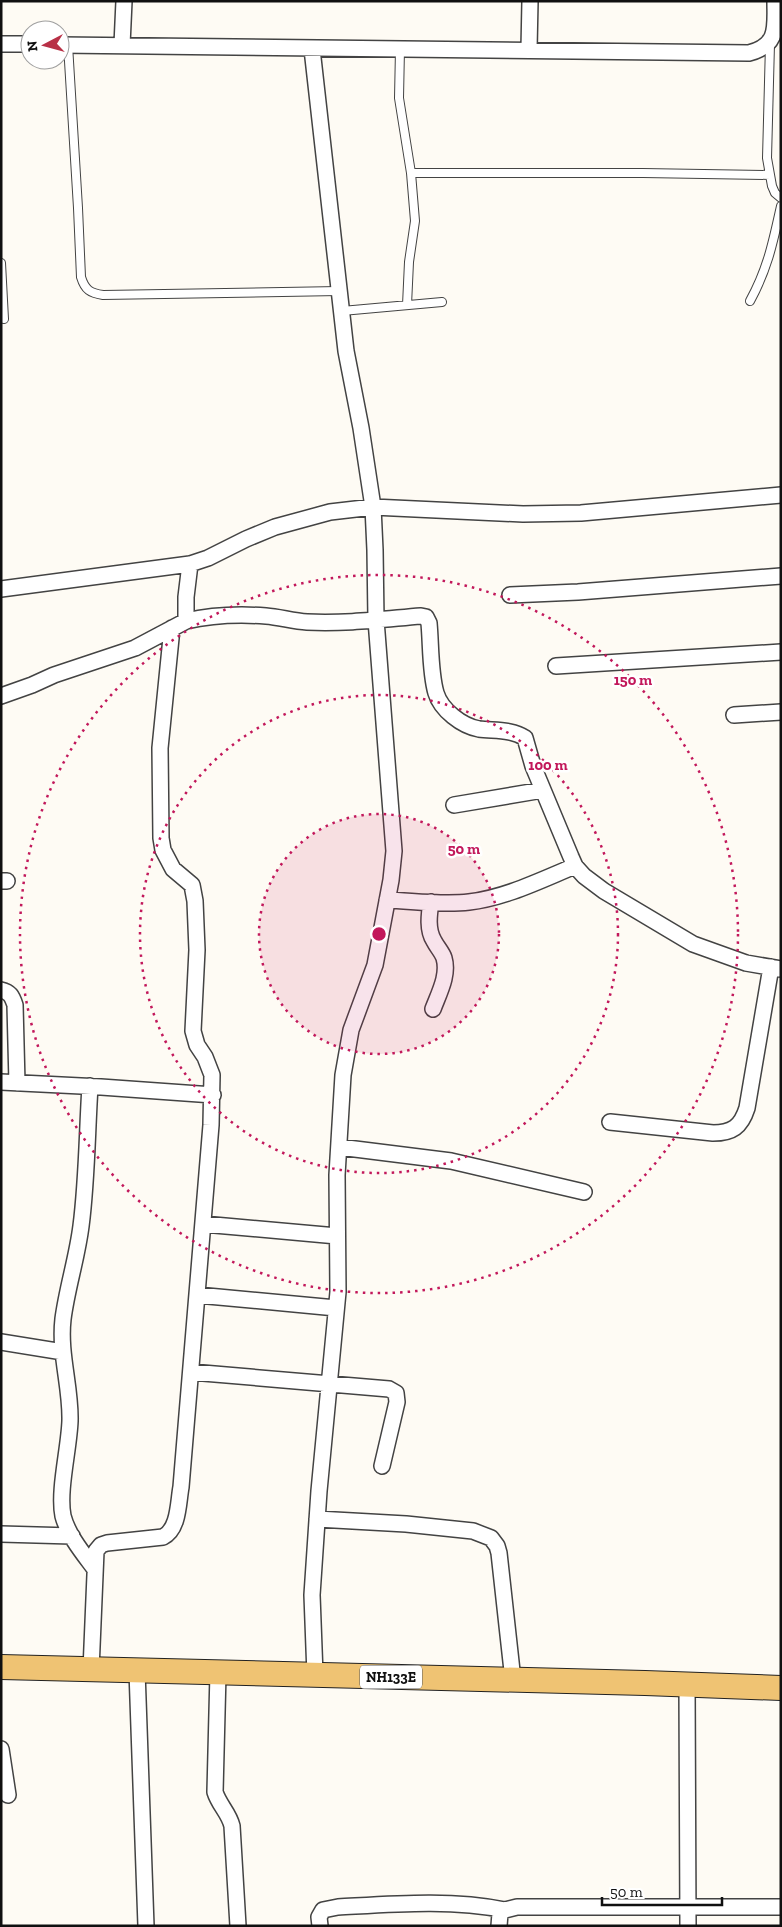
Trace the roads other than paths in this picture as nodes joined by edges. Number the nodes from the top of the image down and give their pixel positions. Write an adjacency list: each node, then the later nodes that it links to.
1 (124, 1): 8 (street)
2 (530, 1): 11 (street)
3 (776, 1): 4 (street)
4 (770, 42): 11 (street); 14 (lane)
5 (1, 44): 6 (street)
6 (20, 44)
7 (70, 45): 8 (street)
8 (122, 45): 9 (street)
9 (312, 49): 10 (street); 18 (street)
10 (400, 49): 11 (street); 13 (lane)
11 (529, 49)
12 (66, 70): 18 (lane)
13 (411, 173): 14 (lane); 21 (lane)
14 (770, 175): 15 (lane)
15 (781, 198)
16 (781, 206): 19 (lane)
17 (1, 264): 23 (lane)
18 (339, 291): 22 (street)
19 (750, 301)
20 (442, 302): 21 (lane)
21 (407, 305): 22 (lane)
22 (342, 311): 25 (street)
23 (4, 319)
24 (781, 495): 25 (street)
25 (373, 507): 26 (street); 30 (street)
26 (190, 564): 28 (street); 31 (street)
27 (781, 576): 29 (street)
28 (1, 589)
29 (510, 595)
30 (376, 620): 31 (street); 38 (street); 41 (street)
31 (186, 621): 32 (street)
32 (172, 628): 35 (street); 49 (street)
33 (781, 652): 34 (street)
34 (556, 666)
35 (1, 696)
36 (781, 712): 37 (street)
37 (734, 715)
38 (543, 790): 39 (street); 40 (street)
39 (454, 805)
40 (576, 866): 42 (street); 43 (street)
41 (387, 900): 42 (street); 51 (street)
42 (431, 902): 45 (street)
43 (776, 968): 50 (street)
44 (1, 990): 47 (street)
45 (433, 1008)
46 (1, 1082): 47 (street)
47 (17, 1083): 48 (street)
48 (90, 1086): 49 (street); 58 (street)
49 (213, 1095): 53 (street)
50 (610, 1122)
51 (339, 1147): 52 (street); 54 (street)
52 (584, 1192)
53 (204, 1224): 54 (street); 55 (street)
54 (337, 1236): 56 (street)
55 (197, 1295): 56 (street); 59 (street)
56 (336, 1308): 60 (street)
57 (1, 1342): 58 (street)
58 (63, 1352): 64 (street)
59 (191, 1372): 60 (street); 65 (street)
60 (329, 1383): 61 (street); 62 (street)
61 (382, 1466)
62 (317, 1519): 70 (street); 71 (street)
63 (1, 1534): 64 (street)
64 (72, 1536): 65 (street)
65 (94, 1568): 67 (street)
66 (1, 1667): 67 (main road, NH133E)
67 (91, 1670): 68 (main road, NH133E)
68 (137, 1671): 69 (main road, NH133E); 79 (street)
69 (218, 1673): 70 (main road, NH133E); 80 (street)
70 (315, 1675): 71 (main road, NH133E)
71 (513, 1680): 72 (main road, NH133E)
72 (687, 1685): 73 (main road, NH133E); 76 (street)
73 (781, 1688)
74 (1, 1749): 75 (street)
75 (8, 1796)
76 (687, 1907): 77 (street); 78 (street); 83 (street)
77 (781, 1907)
78 (505, 1910): 81 (street); 82 (street)
79 (146, 1926)
80 (238, 1926)
81 (320, 1926)
82 (499, 1926)
83 (688, 1926)

